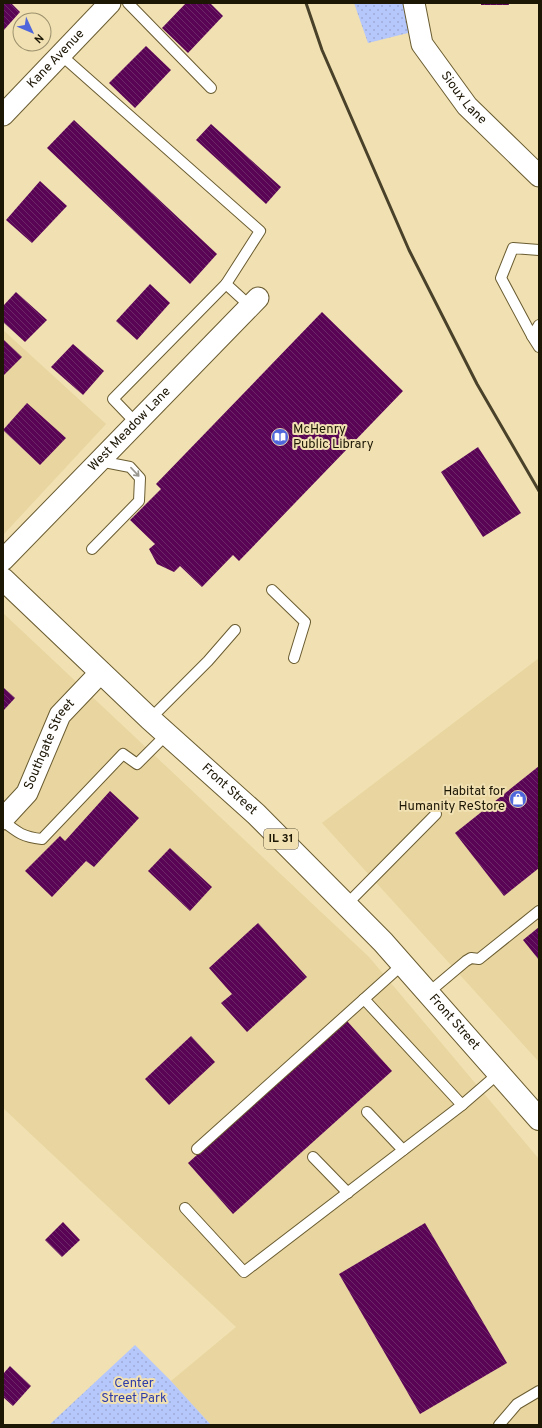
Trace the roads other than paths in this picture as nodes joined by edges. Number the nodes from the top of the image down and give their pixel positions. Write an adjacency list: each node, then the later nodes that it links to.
1 (110, 3): 4 (street, Kane Avenue)
2 (128, 3): 5 (lane)
3 (414, 3): 7 (street, Sioux Lane)
4 (61, 55): 6 (street, Kane Avenue); 9 (lane)
5 (211, 88)
6 (3, 115)
7 (539, 176)
8 (539, 250): 12 (lane)
9 (226, 284): 10 (lane); 14 (lane)
10 (254, 302): 14 (street, West Meadow Lane)
11 (539, 325): 12 (lane)
12 (532, 336): 13 (lane)
13 (539, 347)
14 (136, 423): 15 (street, West Meadow Lane)
15 (99, 461): 16 (lane, one-way to 16); 17 (street, West Meadow Lane)
16 (92, 550)
17 (3, 560)
18 (3, 579): 22 (main road, Front Street / IL 31)
19 (272, 590): 21 (lane)
20 (235, 630): 23 (lane)
21 (294, 658)
22 (101, 672): 23 (main road, Front Street / IL 31); 26 (street, Southgate Street)
23 (150, 719): 24 (main road, Front Street / IL 31)
24 (167, 734): 26 (lane); 27 (main road, Front Street / IL 31)
25 (436, 814): 27 (lane)
26 (3, 820)
27 (346, 905): 29 (main road, Front Street / IL 31)
28 (539, 911): 30 (lane)
29 (402, 964): 30 (main road, Front Street / IL 31); 31 (lane)
30 (428, 993): 32 (main road, Front Street / IL 31)
31 (364, 999): 33 (lane); 36 (lane)
32 (499, 1073): 33 (lane); 35 (main road, Front Street / IL 31)
33 (462, 1105): 37 (lane)
34 (367, 1112): 37 (lane)
35 (537, 1113)
36 (197, 1149)
37 (403, 1150): 39 (lane)
38 (313, 1157): 39 (lane)
39 (348, 1193): 40 (lane)
40 (185, 1208)
41 (539, 1391): 42 (lane)
42 (499, 1425)

